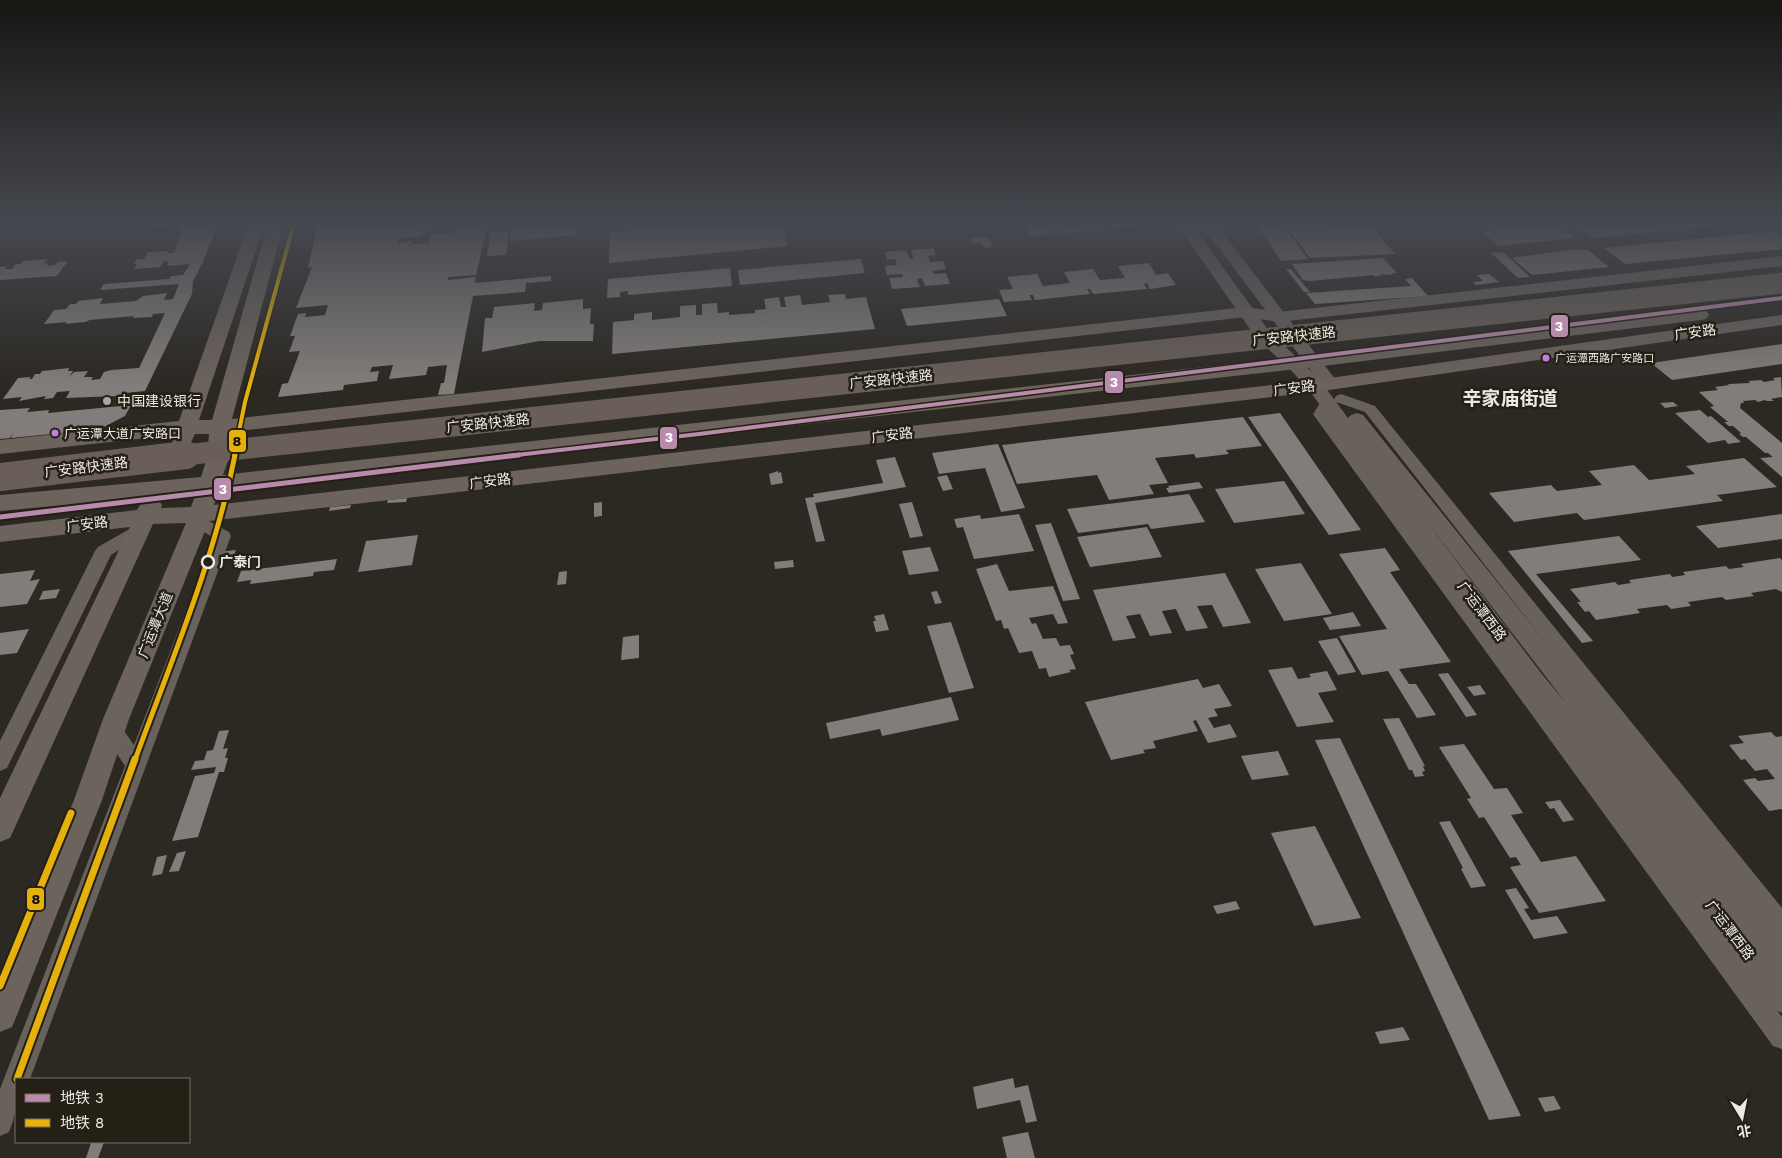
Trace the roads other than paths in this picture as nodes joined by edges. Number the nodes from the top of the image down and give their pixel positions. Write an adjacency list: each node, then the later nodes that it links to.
1 (239, 277): 16 (main road)
2 (261, 277): 17 (main road, 广运潭大道)
3 (1221, 277): 10 (street, 广运潭西路)
4 (1248, 277): 12 (street, 广运潭西路)
5 (1655, 277): 12 (main road)
6 (1724, 277): 21 (highway, 广安路快速路)
7 (1754, 277): 12 (main road)
8 (1782, 283): 23 (highway, 广安路快速路, bridge)
9 (1782, 306): 14 (main road)
10 (1246, 312): 12 (main road); 13 (street, 广运潭西路); 17 (main road)
11 (1782, 320): 15 (main road, 广安路)
12 (1284, 324): 13 (main road); 14 (street, 广运潭西路)
13 (1263, 335): 14 (street, 广运潭西路); 20 (main road)
14 (1304, 362): 15 (street, 广运潭西路); 18 (main road)
15 (1328, 393): 27 (main road, 广安路); 36 (street); 37 (street, 广运潭西路); 38 (street, 广运潭西路); 40 (street)
16 (187, 427): 17 (main road); 19 (main road); 22 (main road)
17 (220, 428): 20 (main road, 广运潭大道)
18 (620, 439): 25 (main road); 27 (main road)
19 (0, 447)
20 (218, 458): 22 (main road); 25 (main road, 广运潭大道)
21 (0, 459)
22 (175, 464): 24 (main road); 26 (main road)
23 (0, 477)
24 (0, 484)
25 (210, 484): 26 (main road); 29 (main road, 广运潭大道)
26 (159, 488): 28 (main road); 30 (main road)
27 (414, 489): 29 (main road, 广安路)
28 (0, 503)
29 (199, 517): 30 (main road, 广安路); 32 (main road, 广运潭大道); 34 (street)
30 (143, 523): 31 (main road, 广安路); 33 (street); 35 (main road)
31 (0, 534)
32 (112, 731): 34 (street); 39 (main road, 广运潭大道)
33 (0, 762)
34 (136, 765): 41 (street)
35 (0, 829)
36 (1782, 926)
37 (1782, 959)
38 (1782, 998)
39 (0, 1015)
40 (1782, 1037)
41 (17, 1078)
42 (15, 1083): 43 (street)
43 (0, 1123)

